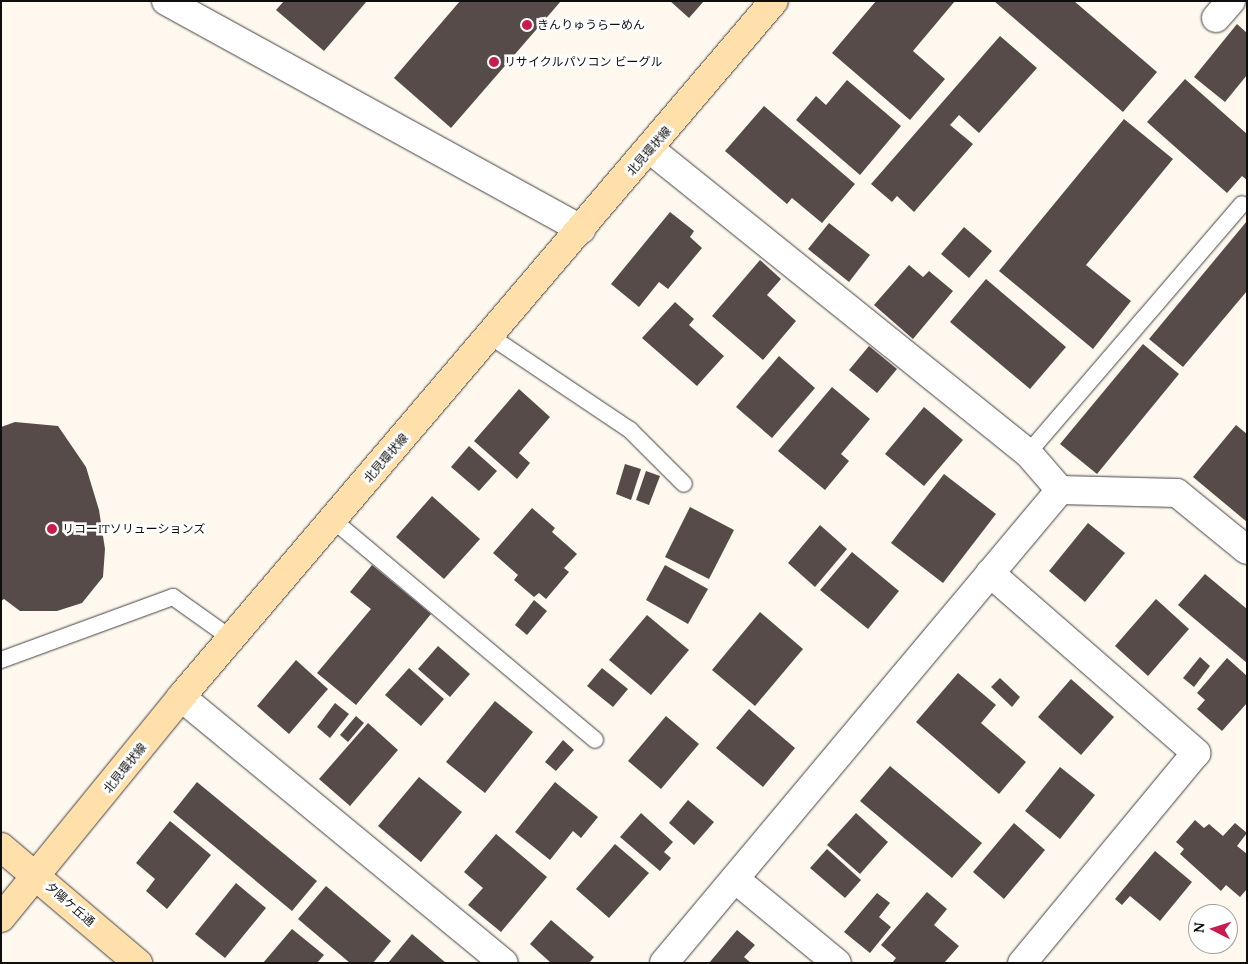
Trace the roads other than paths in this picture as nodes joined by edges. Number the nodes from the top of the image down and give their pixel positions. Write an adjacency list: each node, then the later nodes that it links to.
1 (166, 1): 5 (street)
2 (774, 1): 3 (main road, 北見環状線)
3 (651, 150): 5 (main road, 北見環状線); 7 (street)
4 (1242, 204): 7 (lane)
5 (581, 230): 6 (main road, 北見環状線)
6 (490, 336): 8 (lane); 10 (main road, 北見環状線)
7 (1028, 453): 9 (street)
8 (684, 484)
9 (1060, 490): 11 (street); 12 (street)
10 (333, 520): 13 (main road, 北見環状線); 16 (lane)
11 (1247, 550)
12 (990, 573): 19 (street); 25 (street)
13 (232, 639): 14 (lane); 15 (main road, 北見環状線)
14 (1, 660)
15 (181, 698): 18 (main road, 北見環状線); 22 (street)
16 (595, 740)
17 (1, 847): 18 (main road, 夕陽ケ丘通)
18 (38, 876): 20 (main road, 北見環状線); 21 (main road, 夕陽ケ丘通)
19 (734, 879): 23 (street); 24 (street)
20 (1, 918)
21 (138, 963)
22 (504, 963)
23 (664, 963)
24 (837, 963)
25 (1022, 963)

